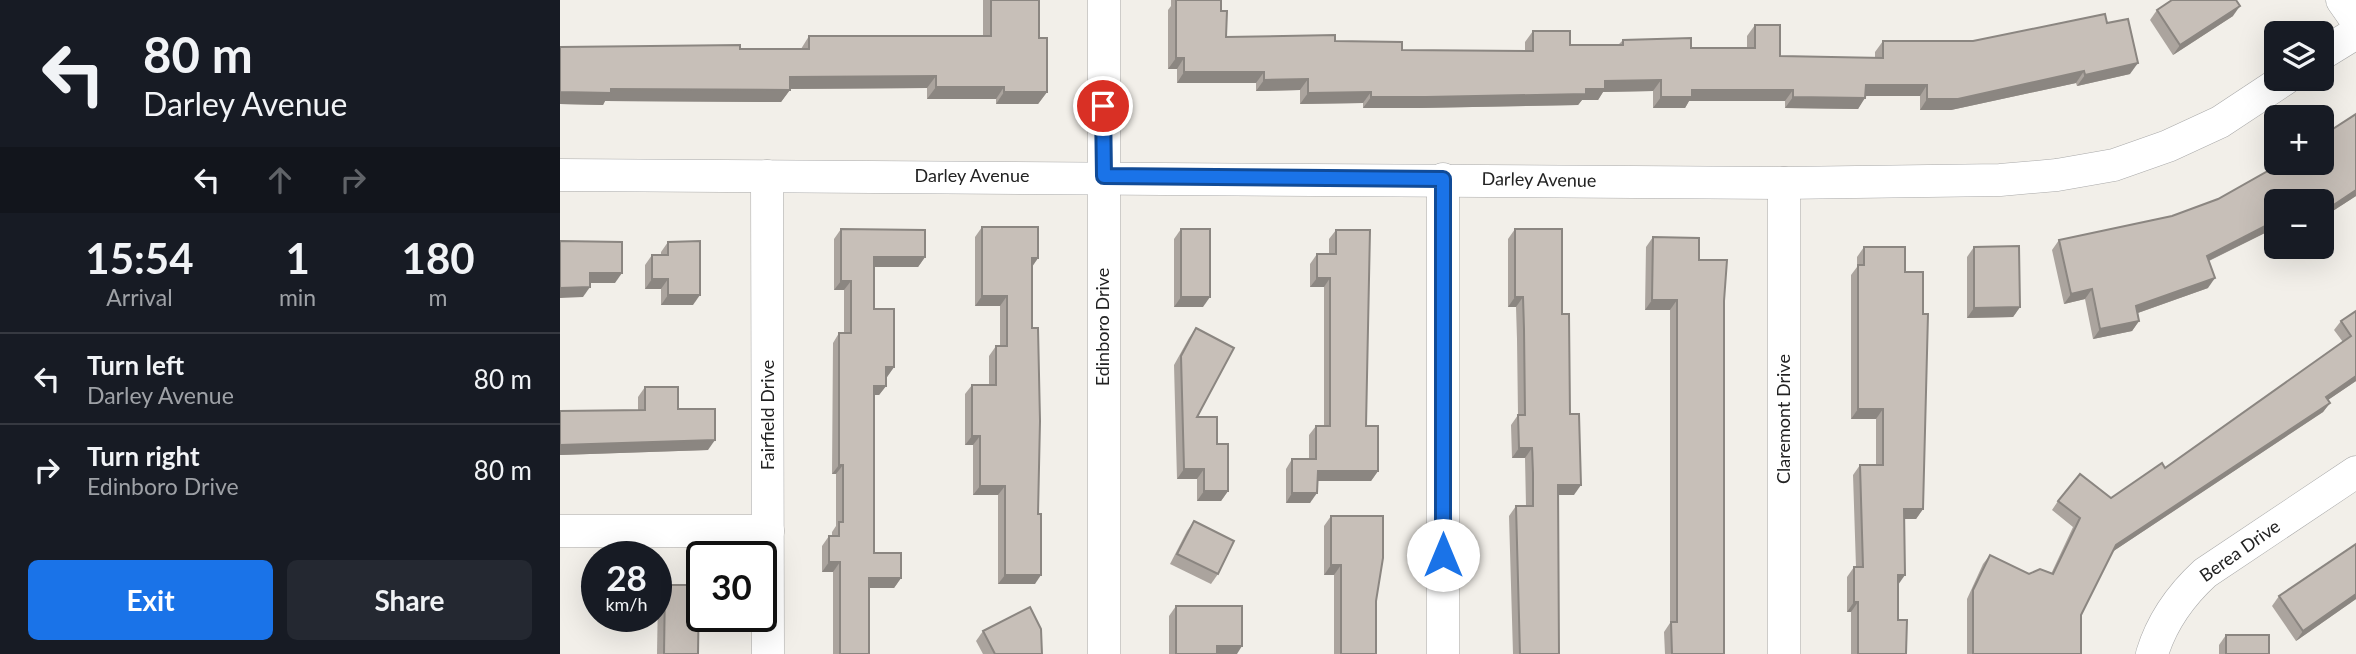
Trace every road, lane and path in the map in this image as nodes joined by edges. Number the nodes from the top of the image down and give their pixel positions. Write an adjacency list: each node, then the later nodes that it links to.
1 (1104, 0): 9 (street, Edinboro Drive)
2 (2342, 0): 3 (street)
3 (2356, 20)
4 (2356, 33): 5 (street)
5 (2334, 47)
6 (2267, 91): 11 (street, Darley Avenue)
7 (560, 175): 8 (street, Darley Avenue)
8 (767, 176): 9 (street, Darley Avenue); 14 (street, Fairfield Drive)
9 (1104, 176): 10 (street, Darley Avenue); 16 (street, Edinboro Drive)
10 (1443, 179): 11 (street, Darley Avenue); 17 (street)
11 (1784, 183): 18 (street, Claremont Drive)
12 (2356, 472): 19 (street, Berea Drive)
13 (560, 531): 14 (street)
14 (768, 531): 15 (street, Fairfield Drive)
15 (768, 654)
16 (1104, 654)
17 (1443, 654)
18 (1784, 654)
19 (2152, 654)

